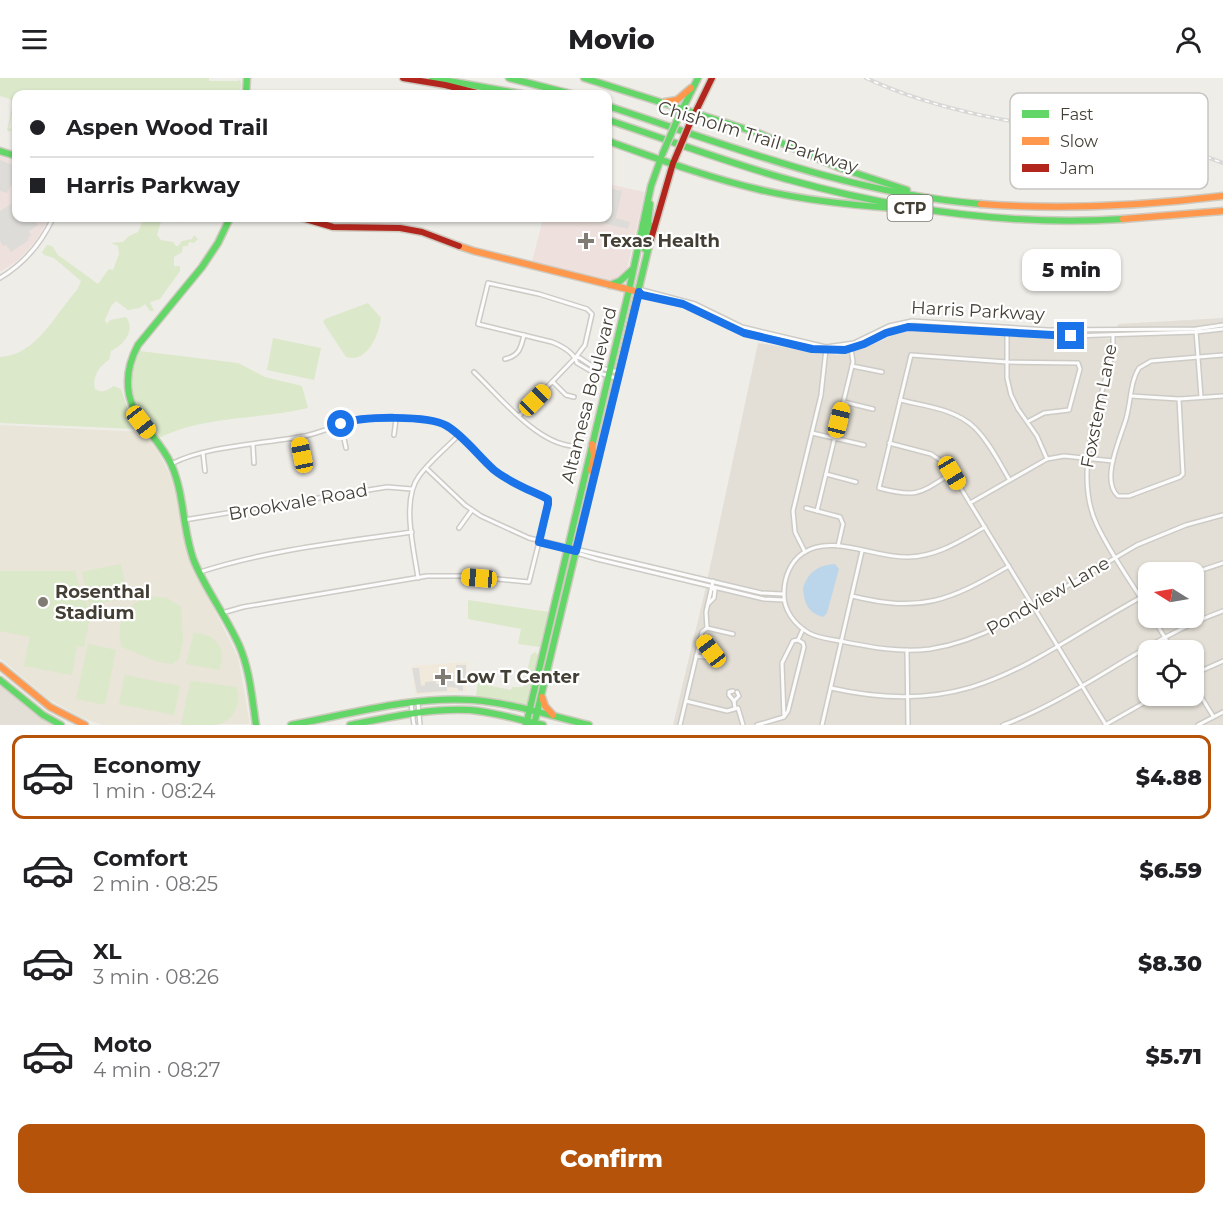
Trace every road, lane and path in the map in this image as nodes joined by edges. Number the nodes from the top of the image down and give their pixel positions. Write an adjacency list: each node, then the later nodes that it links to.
1 (403, 78): 7 (main road)
2 (432, 78): 8 (main road)
3 (509, 78): 9 (main road)
4 (584, 78): 10 (main road)
5 (712, 78): 13 (main road, Altamesa Boulevard)
6 (697, 81): 10 (main road); 12 (main road, Altamesa Boulevard)
7 (465, 90)
8 (500, 90)
9 (556, 90)
10 (665, 102): 12 (main road)
11 (612, 107): 20 (main road, Chisholm Trail Parkway / CTP)
12 (682, 110): 13 (main road); 16 (main road, Altamesa Boulevard, bridge)
13 (694, 114): 17 (main road, Altamesa Boulevard, bridge); 20 (main road)
14 (612, 121): 21 (main road, Chisholm Trail Parkway / CTP)
15 (612, 142): 16 (main road)
16 (661, 157): 17 (main road); 18 (main road, Altamesa Boulevard)
17 (674, 162): 21 (main road); 27 (main road, Altamesa Boulevard)
18 (651, 186): 26 (main road, Altamesa Boulevard); 27 (main road)
19 (1223, 196): 20 (main road, Chisholm Trail Parkway / CTP)
20 (933, 198)
21 (929, 211): 22 (main road, Chisholm Trail Parkway / CTP)
22 (1223, 211)
23 (51, 222): 30 (street)
24 (228, 222): 83 (main road)
25 (316, 222): 31 (main road, Harris Parkway)
26 (643, 226): 28 (main road); 29 (main road, Altamesa Boulevard)
27 (653, 229): 28 (main road, Altamesa Boulevard)
28 (646, 254): 33 (main road, Altamesa Boulevard)
29 (634, 267): 31 (main road); 32 (main road, Altamesa Boulevard)
30 (0, 278)
31 (610, 285): 32 (main road, Harris Parkway)
32 (629, 290): 33 (main road, Harris Parkway); 51 (main road, Altamesa Boulevard)
33 (639, 292): 42 (street, Harris Parkway); 52 (main road, Altamesa Boulevard)
34 (1223, 325): 38 (street, Harris Parkway)
35 (1113, 329): 37 (street, Harris Parkway); 38 (street, Harris Parkway); 40 (street, Foxstem Lane)
36 (1223, 329): 38 (street, Harris Parkway)
37 (1007, 331): 40 (street, Harris Parkway); 41 (street, Harris Parkway); 42 (street, Harris Parkway); 47 (street)
38 (1196, 331): 40 (street, Harris Parkway); 45 (street)
39 (524, 335): 44 (street); 44 (street); 46 (street)
40 (1113, 335): 79 (street, Foxstem Lane)
41 (851, 348): 42 (street, Harris Parkway); 48 (street)
42 (826, 349): 66 (street)
43 (1223, 355): 45 (street)
44 (576, 357): 51 (street); 53 (street)
45 (1198, 358): 54 (street); 57 (street)
46 (505, 359)
47 (1006, 362): 59 (street); 64 (street); 64 (street)
48 (852, 366): 50 (street); 60 (street)
49 (474, 372): 62 (street)
50 (882, 372)
51 (610, 373): 52 (street); 72 (main road, Altamesa Boulevard)
52 (617, 375): 87 (main road, Altamesa Boulevard)
53 (553, 382): 56 (street); 62 (street)
54 (1131, 396): 58 (street); 81 (street)
55 (1223, 396): 57 (street)
56 (574, 397)
57 (1201, 397): 58 (street)
58 (1179, 399): 81 (street)
59 (900, 400): 71 (street); 89 (street)
60 (844, 402): 61 (street); 70 (street)
61 (873, 409)
62 (519, 416): 75 (street)
63 (396, 419): 65 (street); 67 (street); 68 (street)
64 (1029, 421): 80 (street)
65 (341, 424): 69 (street); 76 (street)
66 (812, 433): 70 (street); 106 (street)
67 (394, 435)
68 (459, 435): 84 (street); 101 (street)
69 (298, 437): 73 (street); 78 (street)
70 (835, 438): 74 (street); 88 (street)
71 (889, 443): 86 (street); 86 (street)
72 (592, 444): 87 (main road); 103 (main road, Altamesa Boulevard)
73 (253, 445): 77 (street); 82 (street)
74 (864, 445)
75 (573, 446)
76 (346, 448)
77 (203, 453): 83 (street); 85 (street)
78 (302, 455)
79 (1087, 458): 80 (street); 81 (street); 107 (street, Foxstem Lane)
80 (1047, 459): 89 (street)
81 (1113, 460)
82 (254, 463)
83 (170, 464): 97 (main road)
84 (426, 468): 91 (street); 94 (street)
85 (206, 471)
86 (952, 473): 92 (street)
87 (594, 474): 104 (main road, Altamesa Boulevard)
88 (826, 474): 90 (street); 95 (street)
89 (1009, 479): 92 (street)
90 (855, 482)
91 (412, 489): 97 (street, Brookvale Road); 100 (street)
92 (970, 503): 98 (street)
93 (806, 508): 95 (street)
94 (472, 510): 99 (street); 101 (street)
95 (817, 511): 102 (street)
96 (1223, 515): 107 (street, Pondview Lane)
97 (184, 520): 111 (main road)
98 (984, 527): 105 (street); 109 (street)
99 (459, 528)
100 (412, 532): 111 (street); 112 (street)
101 (539, 542): 103 (street); 112 (street)
102 (838, 546): 105 (street); 106 (street)
103 (567, 549): 104 (street); 149 (main road, Altamesa Boulevard)
104 (576, 551): 113 (street); 114 (street); 141 (main road, Altamesa Boulevard)
105 (862, 551): 117 (street)
106 (805, 552): 116 (street)
107 (1116, 557): 115 (street, Foxstem Lane); 120 (street, Pondview Lane)
108 (1223, 563): 110 (street)
109 (1009, 566): 117 (street); 120 (street)
110 (1204, 569)
111 (200, 572): 122 (main road)
112 (418, 578): 122 (street)
113 (713, 581): 114 (street); 116 (street)
114 (712, 587): 119 (street); 123 (street)
115 (1138, 592)
116 (783, 594): 119 (street)
117 (852, 596): 131 (street)
118 (1138, 599): 132 (street)
119 (784, 600): 125 (street)
120 (1033, 606): 132 (street); 133 (street, Pondview Lane)
121 (1223, 611): 127 (street)
122 (222, 613): 160 (main road)
123 (707, 628): 126 (street); 128 (street)
124 (1159, 628): 127 (street)
125 (803, 629): 129 (street); 131 (street, Pondview Lane)
126 (733, 634)
127 (1165, 637): 130 (street); 139 (street)
128 (701, 638): 134 (street); 134 (street)
129 (798, 640): 155 (street); 155 (street)
130 (1167, 640)
131 (842, 641): 133 (street, Pondview Lane); 140 (street)
132 (1057, 647): 139 (street); 142 (street)
133 (907, 651): 142 (street)
134 (696, 656): 143 (street)
135 (1223, 661): 137 (street)
136 (0, 666): 159 (main road)
137 (1204, 670)
138 (0, 680): 158 (main road)
139 (1081, 685): 172 (street); 173 (street)
140 (831, 688): 142 (street); 170 (street)
141 (542, 695): 152 (main road, Altamesa Boulevard); 154 (main road)
142 (908, 698): 171 (street)
143 (686, 701): 148 (street); 167 (street)
144 (734, 701): 144 (street); 148 (street)
145 (1204, 701): 153 (street)
146 (414, 704): 149 (main road); 151 (street); 151 (street); 161 (main road)
147 (1139, 706): 173 (street)
148 (735, 708): 168 (street)
149 (529, 711): 152 (main road); 156 (main road, Altamesa Boulevard)
150 (1223, 712): 153 (street)
151 (416, 713): 156 (main road); 162 (main road); 163 (street); 164 (street)
152 (537, 713): 154 (main road); 157 (main road, Altamesa Boulevard)
153 (1213, 716): 174 (street)
154 (555, 717): 166 (main road)
155 (784, 717): 169 (street)
156 (526, 723): 157 (main road)
157 (534, 724): 165 (main road)
158 (61, 725)
159 (85, 725)
160 (256, 725)
161 (291, 725)
162 (350, 725)
163 (414, 725)
164 (420, 725)
165 (543, 725)
166 (589, 725)
167 (680, 725)
168 (743, 725)
169 (757, 725)
170 (822, 725)
171 (908, 725)
172 (1003, 725)
173 (1106, 725)
174 (1198, 725)

